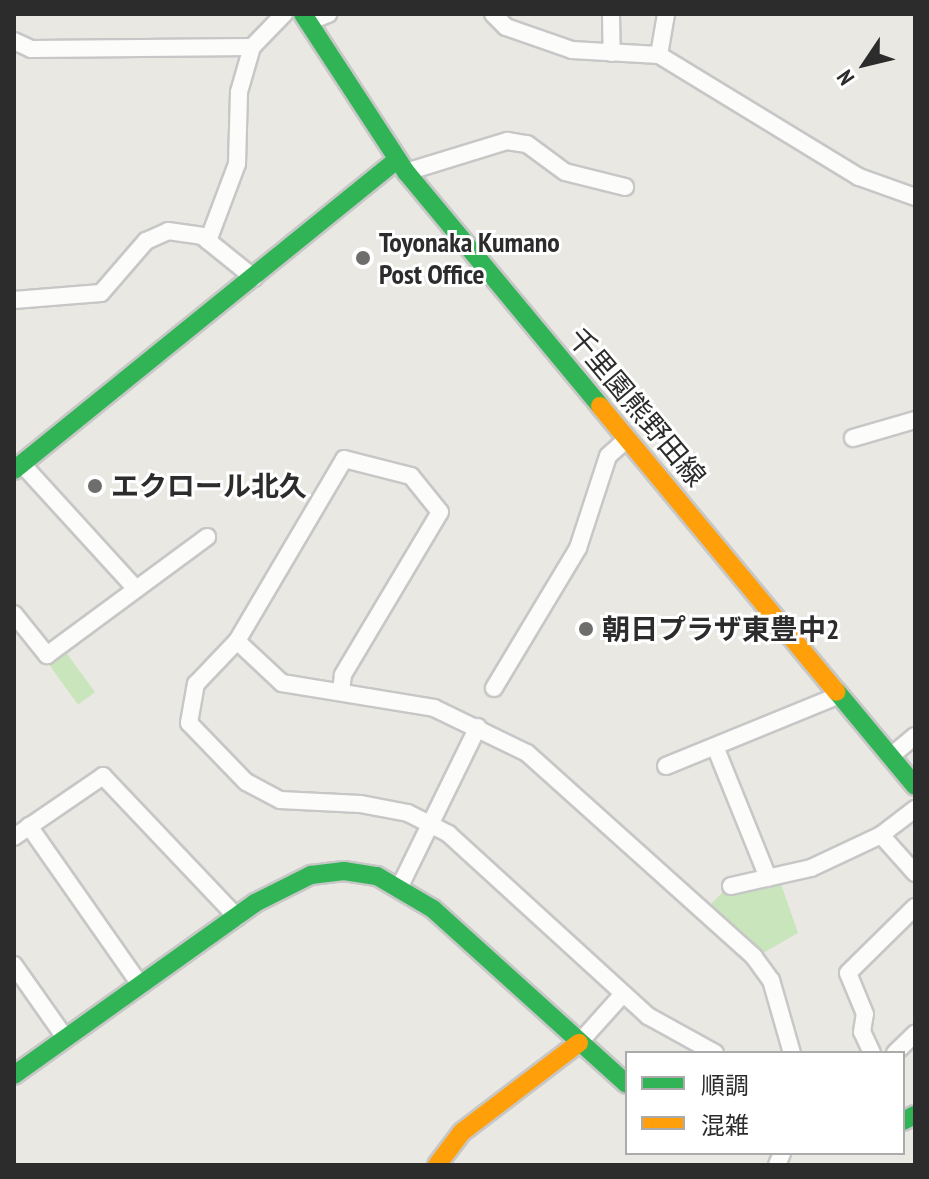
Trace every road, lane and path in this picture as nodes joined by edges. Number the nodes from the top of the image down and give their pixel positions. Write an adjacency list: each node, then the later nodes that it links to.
1 (284, 14): 8 (street)
2 (328, 14): 6 (street)
3 (493, 14): 9 (street)
4 (611, 14): 9 (street)
5 (666, 14): 10 (street)
6 (306, 18): 11 (street, 千里園熊野田線)
7 (14, 41): 8 (street)
8 (252, 47): 14 (street)
9 (612, 53): 10 (street)
10 (659, 55): 13 (street)
11 (402, 166): 12 (street); 15 (street); 19 (street, 千里園熊野田線)
12 (625, 187)
13 (915, 197)
14 (208, 241): 15 (street); 16 (street)
15 (254, 278): 20 (street)
16 (14, 300)
17 (915, 420): 18 (street)
18 (853, 438)
19 (627, 439): 25 (street); 27 (street, 千里園熊野田線)
20 (18, 467): 22 (street)
21 (207, 537): 22 (street)
22 (136, 589): 23 (street)
23 (14, 614)
24 (237, 641): 26 (street); 26 (street); 35 (street)
25 (494, 688)
26 (341, 692): 28 (street)
27 (840, 695): 30 (street); 31 (street, 千里園熊野田線)
28 (478, 727): 35 (street); 52 (street)
29 (915, 736): 31 (street)
30 (716, 749): 32 (street); 40 (street)
31 (891, 756): 33 (street, 千里園熊野田線)
32 (666, 766)
33 (915, 786)
34 (915, 809): 37 (street)
35 (431, 824): 41 (street); 47 (street)
36 (29, 826): 38 (street); 44 (street); 46 (street)
37 (881, 835): 39 (street); 40 (street)
38 (14, 837)
39 (915, 873)
40 (768, 878): 42 (street)
41 (400, 886): 44 (street); 50 (street)
42 (731, 886)
43 (915, 906): 53 (street)
44 (237, 917): 46 (street)
45 (14, 965): 49 (street)
46 (141, 986): 49 (street)
47 (623, 994): 50 (street); 51 (street)
48 (915, 1034): 54 (street)
49 (66, 1039): 55 (street)
50 (579, 1043): 56 (street); 57 (street)
51 (711, 1051)
52 (791, 1051)
53 (871, 1051)
54 (897, 1051)
55 (14, 1075)
56 (625, 1082)
57 (437, 1165)

